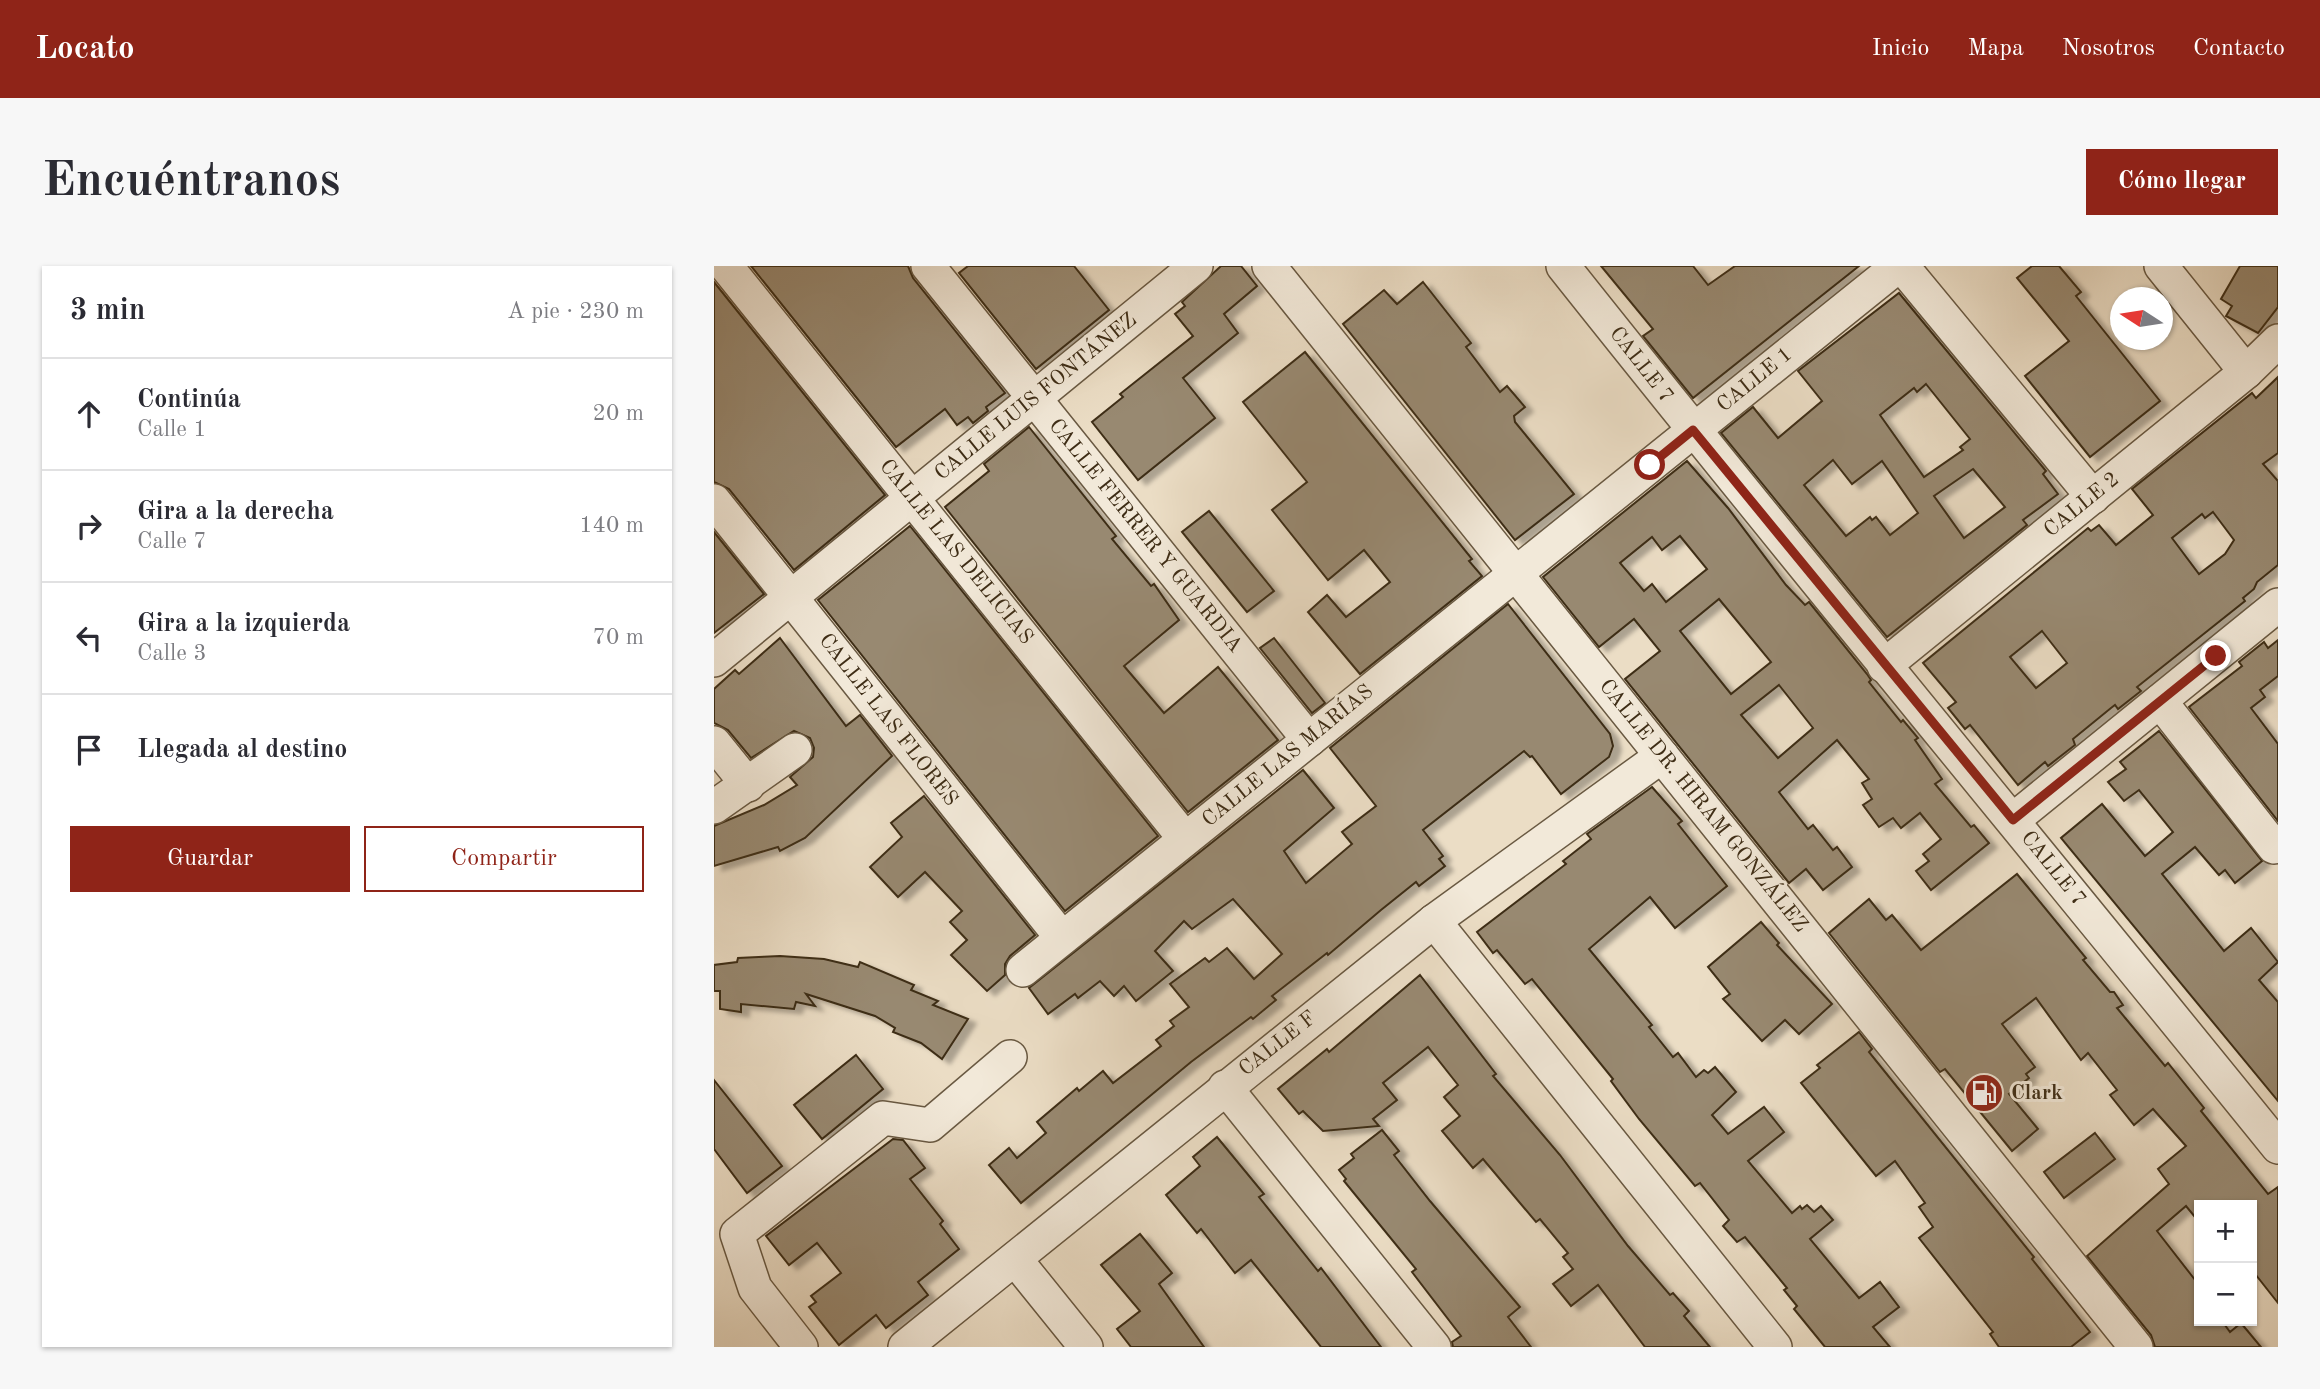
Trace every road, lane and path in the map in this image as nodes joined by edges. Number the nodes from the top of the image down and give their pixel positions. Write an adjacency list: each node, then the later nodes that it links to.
1 (726, 266): 13 (street, CALLE LAS DELICIAS)
2 (1196, 266): 10 (street, CALLE LUIS FONTÁNEZ)
3 (1269, 266): 15 (street, CALLE DR. HIRAM GONZÁLEZ)
4 (1563, 266): 11 (street, CALLE 7)
5 (1900, 266): 11 (street, CALLE 1); 12 (street)
6 (2161, 266): 9 (street)
7 (936, 269): 10 (street, CALLE FERRER Y GUARDIA)
8 (2278, 341): 9 (street, CALLE 2)
9 (2246, 372): 12 (street, CALLE 2)
10 (1034, 398): 13 (street, CALLE LUIS FONTÁNEZ); 21 (street, CALLE FERRER Y GUARDIA)
11 (1693, 430): 15 (street, CALLE 1); 19 (street, CALLE 7)
12 (2093, 497): 19 (street, CALLE 2)
13 (912, 498): 16 (street, CALLE LUIS FONTÁNEZ); 28 (street, CALLE LAS DELICIAS)
14 (714, 501): 16 (street, CALLE LAS FLORES)
15 (1515, 573): 21 (street, CALLE LAS MARÍAS); 24 (street, CALLE DR. HIRAM GONZÁLEZ)
16 (792, 598): 18 (street, CALLE LUIS FONTÁNEZ); 31 (street, CALLE LAS FLORES)
17 (2278, 605): 20 (street)
18 (714, 660)
19 (1884, 666): 27 (street, CALLE 7)
20 (2160, 701): 27 (street); 29 (street)
21 (1309, 740): 28 (street, CALLE LAS MARÍAS)
22 (714, 743): 25 (street)
23 (795, 750): 25 (street)
24 (1662, 755): 30 (street, CALLE F); 42 (street, CALLE DR. HIRAM GONZÁLEZ)
25 (748, 785): 26 (street)
26 (714, 807)
27 (2013, 820): 35 (street, CALLE 7)
28 (1185, 839): 31 (street, CALLE LAS MARÍAS)
29 (2274, 847)
30 (1434, 921): 34 (street, CALLE F); 41 (street)
31 (1062, 939): 32 (street, CALLE LAS MARÍAS)
32 (1023, 970)
33 (1010, 1057): 37 (street)
34 (1225, 1087): 36 (street, CALLE F); 40 (street)
35 (2278, 1147)
36 (1015, 1259): 38 (street, CALLE F); 39 (street)
37 (801, 1347)
38 (905, 1347)
39 (1086, 1347)
40 (1434, 1347)
41 (1775, 1347)
42 (2136, 1347)

